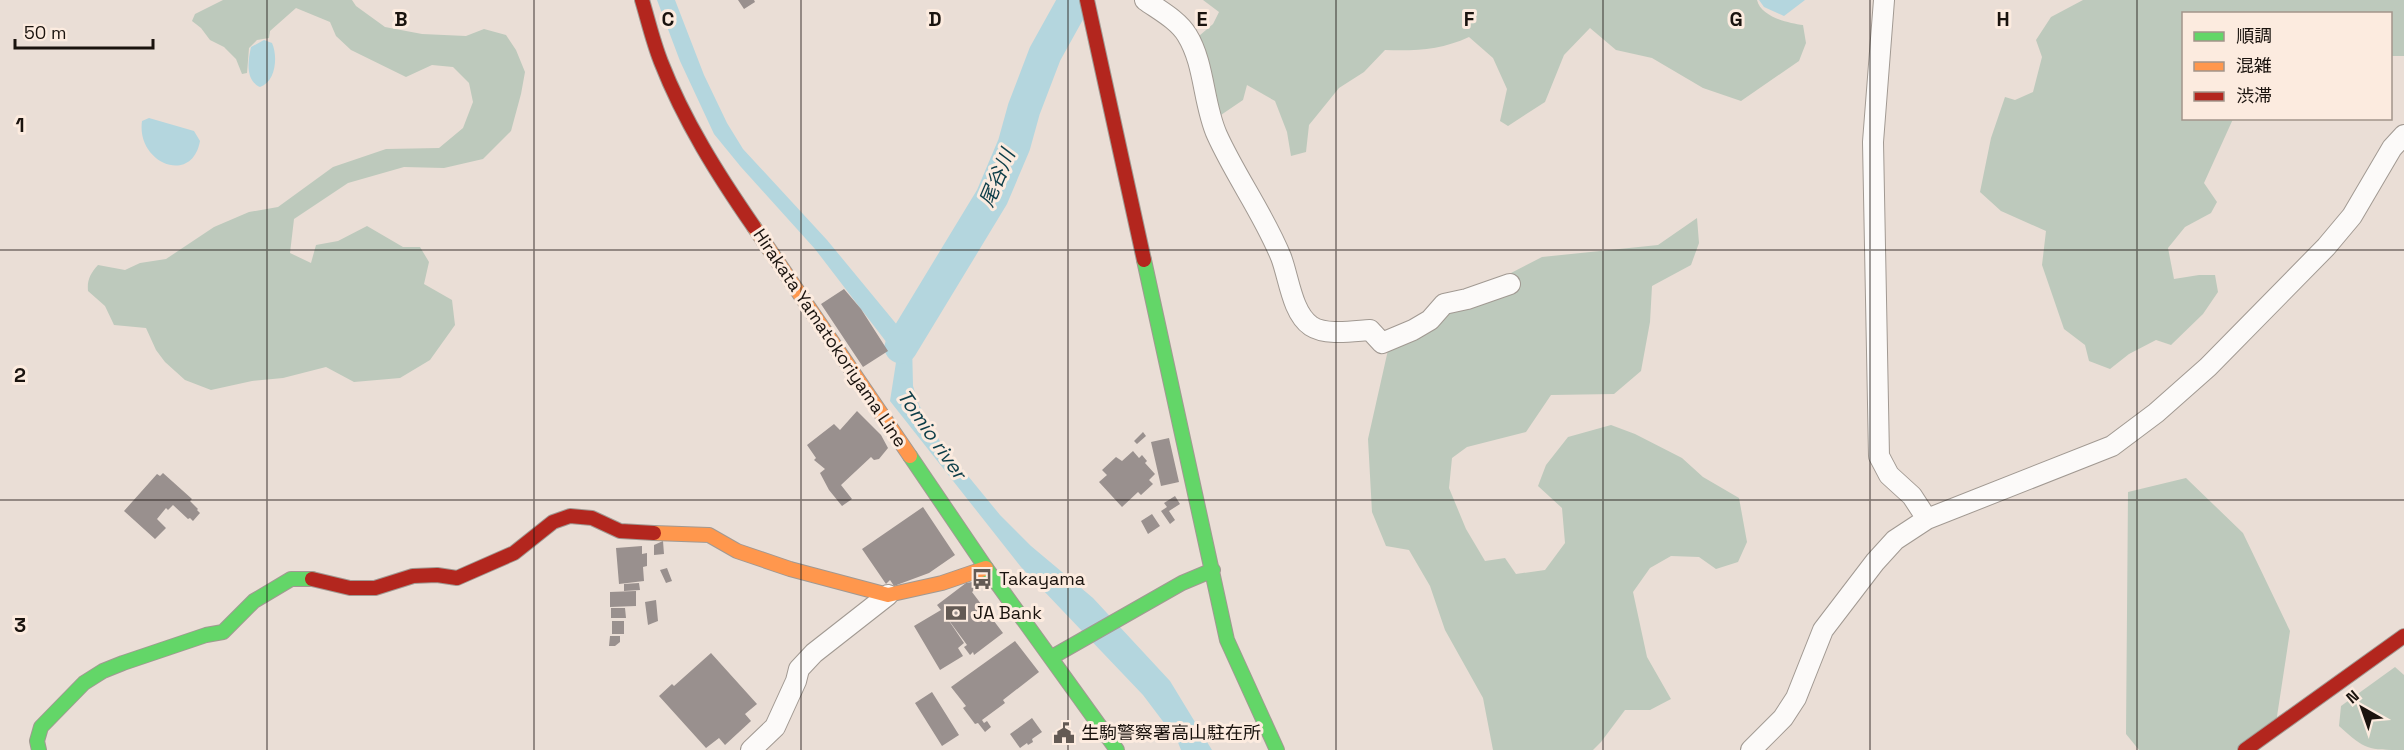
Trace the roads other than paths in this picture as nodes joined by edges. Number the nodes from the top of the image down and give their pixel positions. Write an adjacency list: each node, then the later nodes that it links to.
1 (642, 0): 8 (main road, Hirakata Yamatokoriyama Line)
2 (1088, 0): 9 (main road)
3 (1145, 0): 6 (street)
4 (1884, 0): 7 (street)
5 (2404, 135): 7 (street)
6 (1510, 284)
7 (1927, 519): 17 (street)
8 (986, 568): 10 (main road); 12 (main road, Hirakata Yamatokoriyama Line)
9 (1213, 570): 12 (main road); 16 (main road)
10 (888, 595): 13 (main road); 14 (street)
11 (2404, 636): 18 (main road)
12 (1052, 657): 15 (main road, Hirakata Yamatokoriyama Line)
13 (39, 750)
14 (751, 750)
15 (1117, 750)
16 (1277, 750)
17 (1750, 750)
18 (2245, 750)

